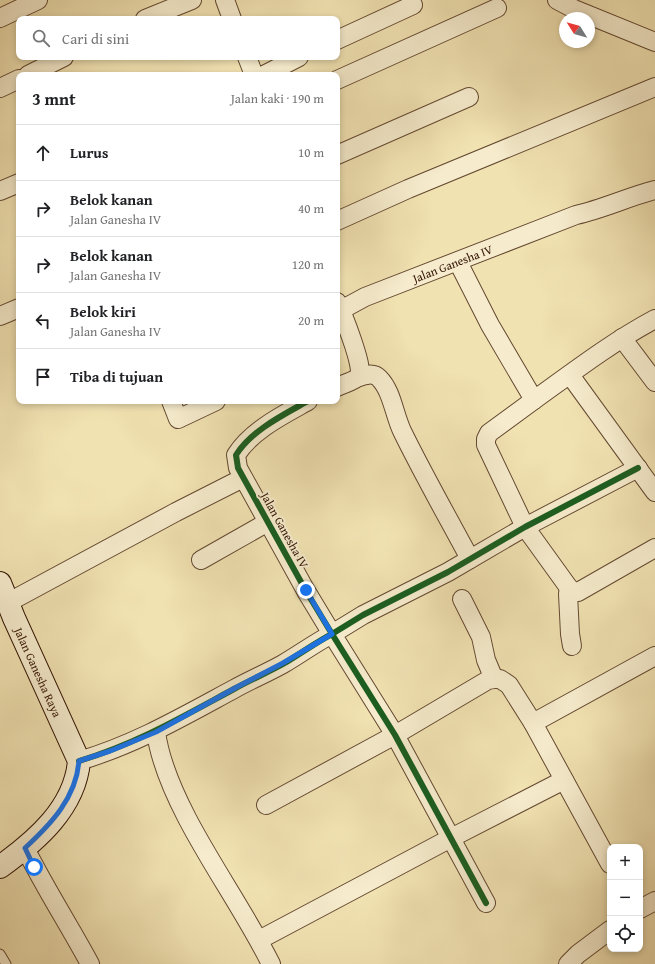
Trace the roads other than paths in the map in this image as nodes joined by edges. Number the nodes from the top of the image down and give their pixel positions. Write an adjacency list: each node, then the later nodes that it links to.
1 (38, 0): 9 (street)
2 (192, 0): 7 (street)
3 (225, 0): 8 (street)
4 (557, 0): 11 (street)
5 (413, 6): 10 (street)
6 (497, 8): 18 (street)
7 (152, 16)
8 (231, 16)
9 (0, 18)
10 (340, 39)
11 (655, 42)
12 (58, 60): 15 (street)
13 (248, 60): 16 (street)
14 (294, 60): 17 (street)
15 (34, 72)
16 (253, 72)
17 (270, 72)
18 (340, 79)
19 (16, 81): 21 (street)
20 (655, 87): 27 (street)
21 (0, 88)
22 (469, 97): 23 (street)
23 (340, 153)
24 (16, 184): 26 (street)
25 (655, 190): 28 (street, Jalan Ganesha IV)
26 (0, 191)
27 (340, 220)
28 (458, 262): 29 (street, Jalan Ganesha IV); 39 (street)
29 (340, 306)
30 (16, 309): 32 (street)
31 (340, 309): 36 (street, Jalan Ganesha IV)
32 (0, 316)
33 (655, 319): 34 (street)
34 (622, 338): 35 (street); 37 (street)
35 (570, 375): 39 (street); 43 (street)
36 (359, 377): 38 (street); 49 (street)
37 (655, 382)
38 (340, 386)
39 (534, 400): 47 (street)
40 (171, 404): 41 (street)
41 (210, 404)
42 (302, 404): 44 (street, Jalan Ganesha IV)
43 (638, 468): 45 (street); 47 (street)
44 (244, 478): 46 (street, Jalan Ganesha IV); 52 (street)
45 (655, 492)
46 (268, 522): 50 (street); 54 (street, Jalan Ganesha IV)
47 (525, 527): 49 (street); 51 (street)
48 (655, 548): 51 (street)
49 (470, 559): 54 (street)
50 (201, 560)
51 (570, 588): 55 (street)
52 (4, 593): 61 (street, Jalan Ganesha Raya)
53 (462, 599): 57 (street)
54 (332, 634): 59 (street); 60 (street, Jalan Ganesha IV)
55 (572, 646)
56 (655, 656): 58 (street)
57 (494, 679): 58 (street); 60 (street)
58 (533, 723): 62 (street)
59 (156, 732): 61 (street); 70 (street)
60 (395, 735): 63 (street); 64 (street, Jalan Ganesha IV)
61 (79, 761): 65 (street)
62 (564, 780): 64 (street); 66 (street)
63 (266, 805)
64 (451, 838): 68 (street, Jalan Ganesha IV); 70 (street)
65 (25, 848): 67 (street); 73 (street)
66 (607, 859)
67 (0, 867)
68 (486, 903)
69 (607, 932): 75 (street)
70 (259, 940): 74 (street)
71 (0, 954): 72 (lane)
72 (6, 964)
73 (90, 964)
74 (271, 964)
75 (568, 964)

